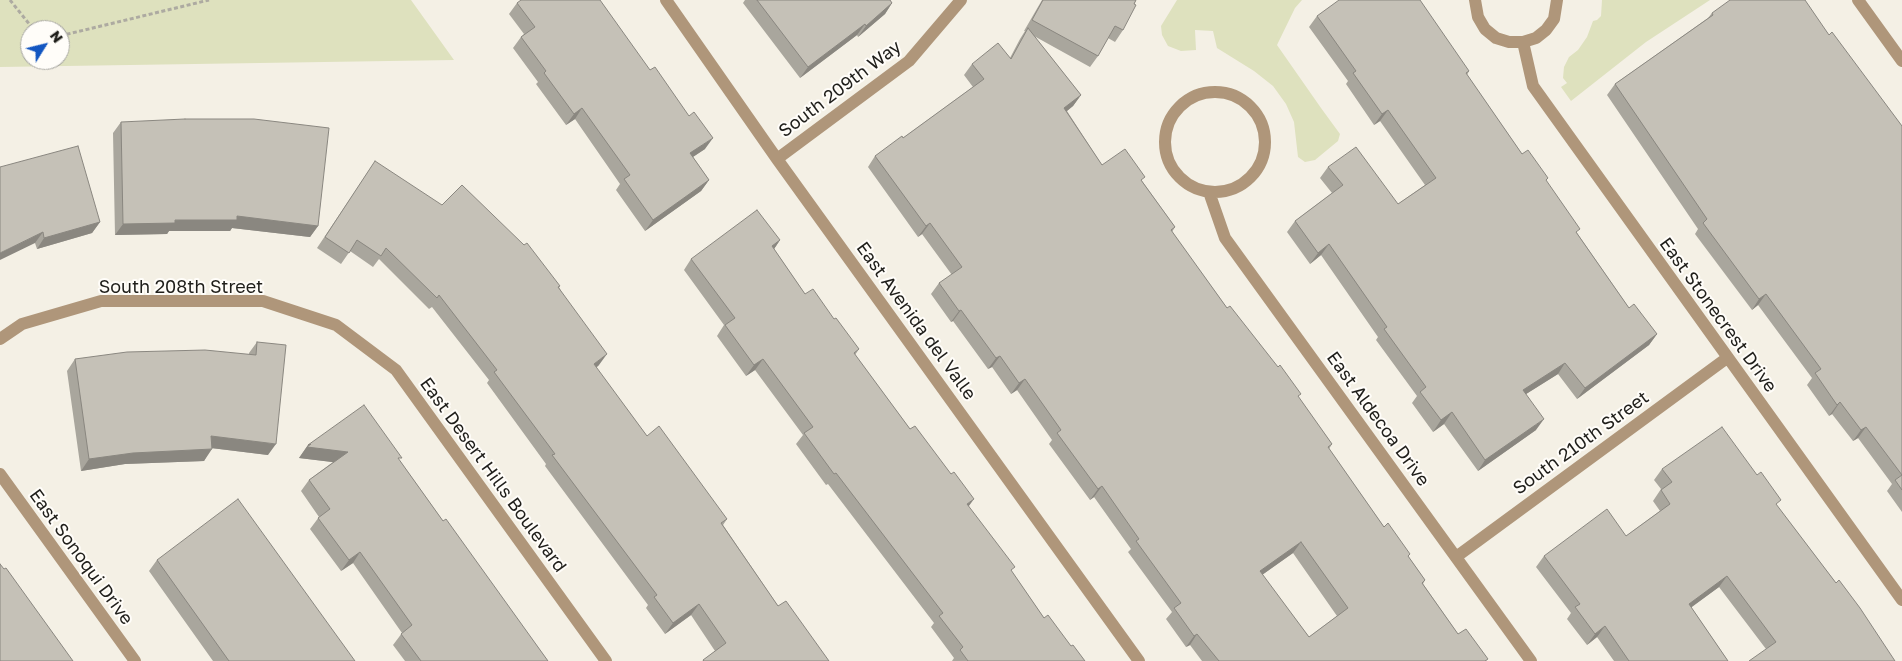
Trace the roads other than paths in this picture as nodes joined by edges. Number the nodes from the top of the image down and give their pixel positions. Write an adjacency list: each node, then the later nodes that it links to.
1 (666, 0): 8 (street, East Avenida del Valle)
2 (961, 0): 8 (street, South 209th Way)
3 (1475, 0): 6 (street)
4 (1557, 0): 6 (street)
5 (1858, 0): 7 (street)
6 (1523, 42): 12 (street, East Stonecrest Drive)
7 (1902, 61)
8 (777, 159): 18 (street, East Avenida del Valle)
9 (1209, 192): 9 (street); 14 (street, East Aldecoa Drive)
10 (336, 325): 11 (street, South 208th Street); 17 (street, East Desert Hills Boulevard)
11 (0, 339)
12 (1727, 358): 14 (street, South 210th Street); 15 (street, East Stonecrest Drive)
13 (0, 474): 16 (street, East Sonoqui Drive)
14 (1456, 557): 19 (street, East Aldecoa Drive)
15 (1902, 600)
16 (134, 661)
17 (606, 661)
18 (1139, 661)
19 (1531, 661)

